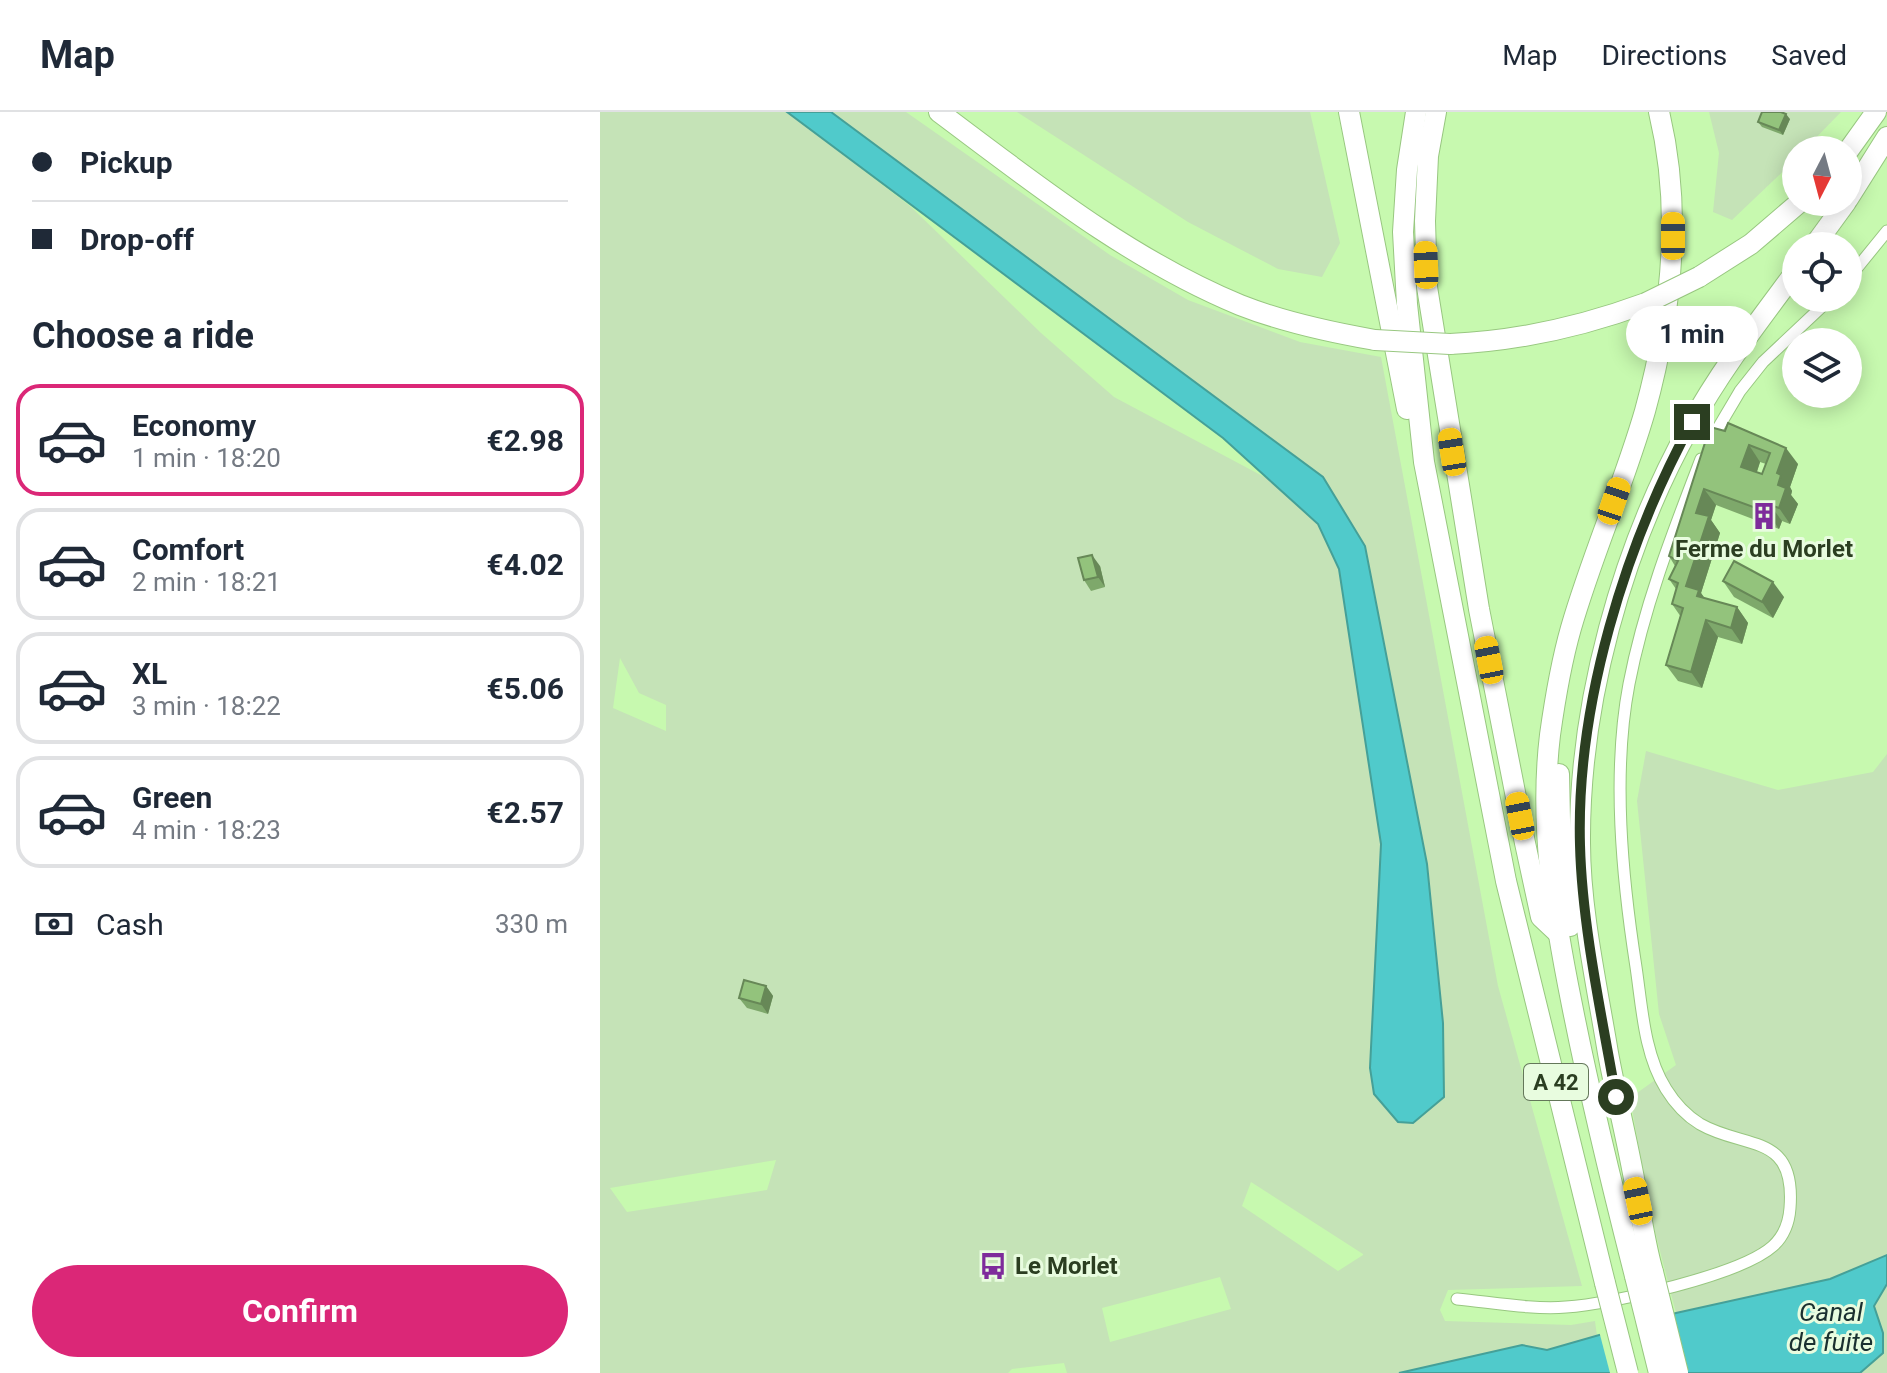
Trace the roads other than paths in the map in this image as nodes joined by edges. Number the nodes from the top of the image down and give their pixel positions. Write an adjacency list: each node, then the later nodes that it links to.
1 (939, 112): 10 (highway, bridge)
2 (1349, 112): 15 (highway)
3 (1416, 112): 15 (highway, A 42)
4 (1436, 112): 17 (highway)
5 (1876, 112): 7 (highway)
6 (1660, 118): 16 (highway)
7 (1859, 136)
8 (1887, 137): 9 (highway)
9 (1862, 176)
10 (1784, 216)
11 (1887, 231): 12 (street)
12 (1862, 262)
13 (1782, 290): 18 (highway, A 42)
14 (1816, 312): 20 (street)
15 (1424, 462): 21 (highway, A 42, bridge)
16 (1550, 737): 17 (highway); 18 (highway)
17 (1558, 933): 19 (highway)
18 (1643, 1237): 19 (highway, A 42)
19 (1644, 1274): 22 (highway, bridge); 23 (highway, A 42, bridge)
20 (1457, 1299)
21 (1628, 1373)
22 (1659, 1373)
23 (1678, 1373)

